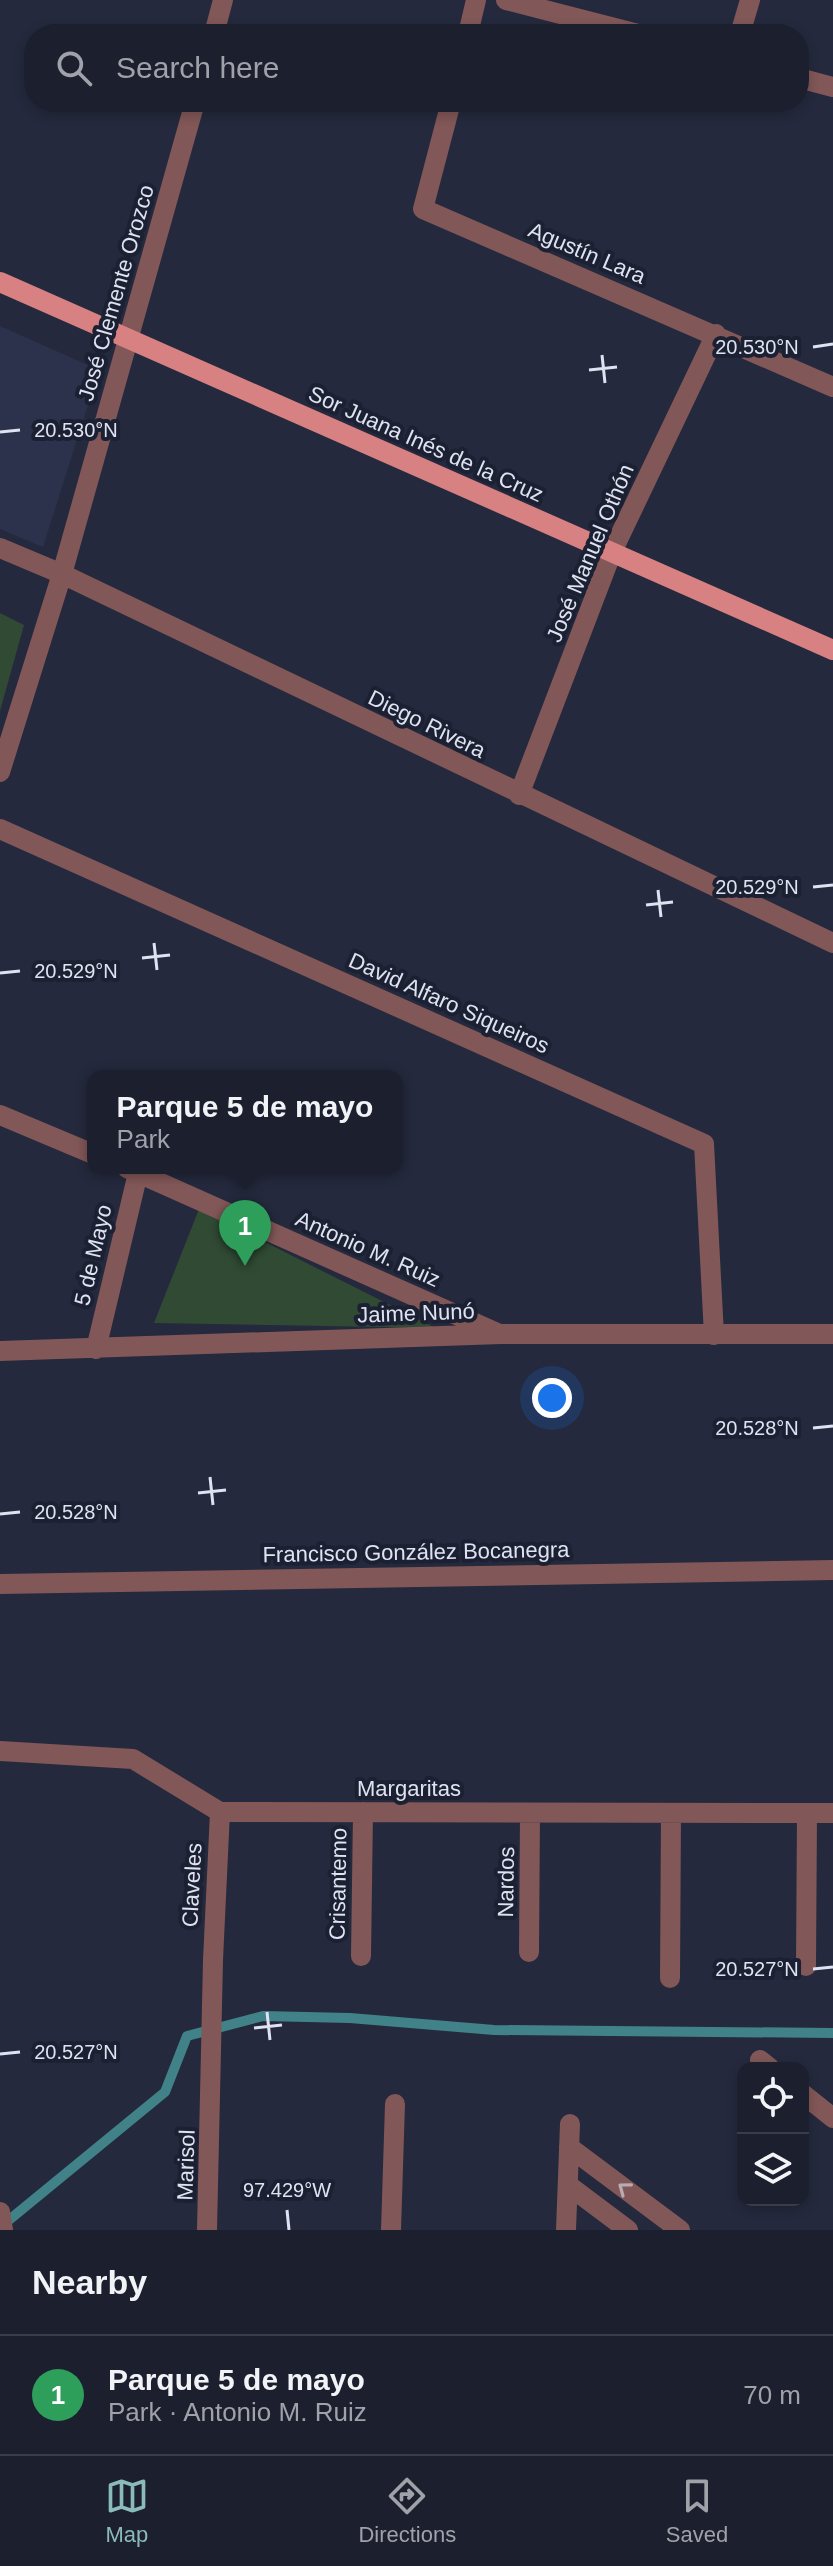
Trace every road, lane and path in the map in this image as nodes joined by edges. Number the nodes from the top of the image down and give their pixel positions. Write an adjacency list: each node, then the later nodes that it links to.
1 (223, 0): 5 (street)
2 (476, 0): 6 (street)
3 (506, 0): 7 (street)
4 (750, 0): 8 (street)
5 (217, 24)
6 (470, 24)
7 (599, 24)
8 (743, 24)
9 (809, 81): 10 (street)
10 (833, 87)
11 (192, 112): 15 (street, José Clemente Orozco)
12 (448, 112): 14 (street, Agustín Lara)
13 (0, 282): 15 (main road, Sor Juana Inés de la Cruz)
14 (716, 334): 16 (street, Agustín Lara); 18 (street, José Manuel Othón)
15 (129, 338): 18 (main road, Sor Juana Inés de la Cruz); 19 (street, José Clemente Orozco)
16 (833, 387)
17 (0, 548): 19 (street, Diego Rivera)
18 (612, 552): 20 (main road, Sor Juana Inés de la Cruz); 22 (street, José Manuel Othón)
19 (62, 574): 21 (street, José Clemente Orozco); 22 (street, Diego Rivera)
20 (833, 650)
21 (0, 772)
22 (519, 795): 24 (street, Diego Rivera)
23 (0, 829): 31 (street, David Alfaro Siqueiros)
24 (833, 943)
25 (0, 1115): 26 (street)
26 (87, 1151)
27 (131, 1174): 32 (street, 5 de Mayo)
28 (141, 1174): 29 (street, Antonio M. Ruiz)
29 (501, 1334): 31 (street, Jaime Nunó); 32 (street, Jaime Nunó)
30 (833, 1334): 31 (street, Jaime Nunó)
31 (714, 1335)
32 (96, 1349): 33 (street, Jaime Nunó)
33 (0, 1351)
34 (833, 1570): 35 (street, Francisco González Bocanegra)
35 (0, 1584)
36 (0, 1751): 37 (street)
37 (220, 1812): 38 (street, Margaritas); 48 (street, Claveles)
38 (363, 1812): 39 (street, Margaritas); 44 (street, Crisantemo)
39 (530, 1813): 40 (street, Margaritas); 43 (street, Nardos)
40 (671, 1813): 41 (street, Margaritas); 46 (street)
41 (807, 1813): 42 (street, Margaritas); 45 (street)
42 (833, 1813)
43 (529, 1952)
44 (361, 1956)
45 (806, 1966)
46 (670, 1978)
47 (809, 2099): 50 (street)
48 (212, 2101): 56 (street, Marisol)
49 (395, 2104): 57 (street)
50 (833, 2118)
51 (570, 2124): 52 (street)
52 (569, 2147): 53 (street); 60 (street, one-way to 52)
53 (568, 2185): 58 (street); 59 (street)
54 (0, 2212): 55 (street)
55 (3, 2230)
56 (207, 2230)
57 (391, 2230)
58 (566, 2230)
59 (628, 2230)
60 (680, 2230)

